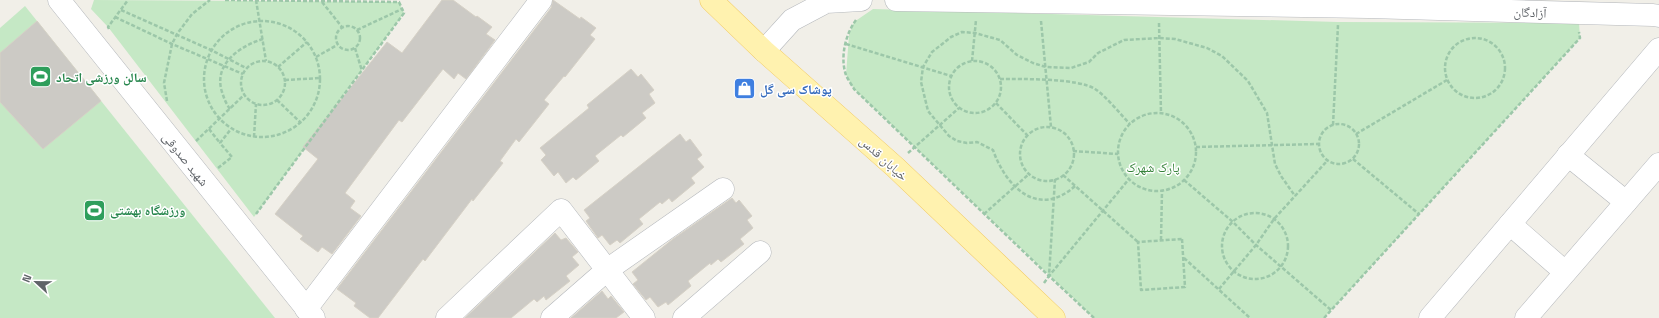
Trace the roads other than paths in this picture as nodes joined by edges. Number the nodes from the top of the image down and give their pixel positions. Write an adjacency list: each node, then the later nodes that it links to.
1 (59, 0): 21 (street, شهید صدوقی)
2 (541, 0): 21 (street)
3 (711, 0): 12 (main road, خیابان قدس)
4 (861, 0): 12 (street)
5 (896, 0): 6 (street, آزادگان)
6 (1119, 2): 7 (street, آزادگان)
7 (1337, 4): 8 (street, آزادگان)
8 (1369, 4): 9 (street, آزادگان)
9 (1563, 6): 10 (street, آزادگان)
10 (1659, 16)
11 (1659, 48): 13 (street)
12 (764, 51): 26 (main road, خیابان قدس)
13 (1568, 155): 16 (street); 17 (street)
14 (1659, 164): 16 (street)
15 (723, 189): 19 (street)
16 (1626, 202): 20 (street)
17 (1510, 224): 20 (street); 27 (street)
18 (760, 252): 25 (street)
19 (607, 270): 22 (street); 23 (street); 24 (street)
20 (1565, 272): 28 (street)
21 (310, 313)
22 (447, 318)
23 (552, 318)
24 (644, 318)
25 (684, 318)
26 (1054, 318)
27 (1430, 318)
28 (1526, 318)

